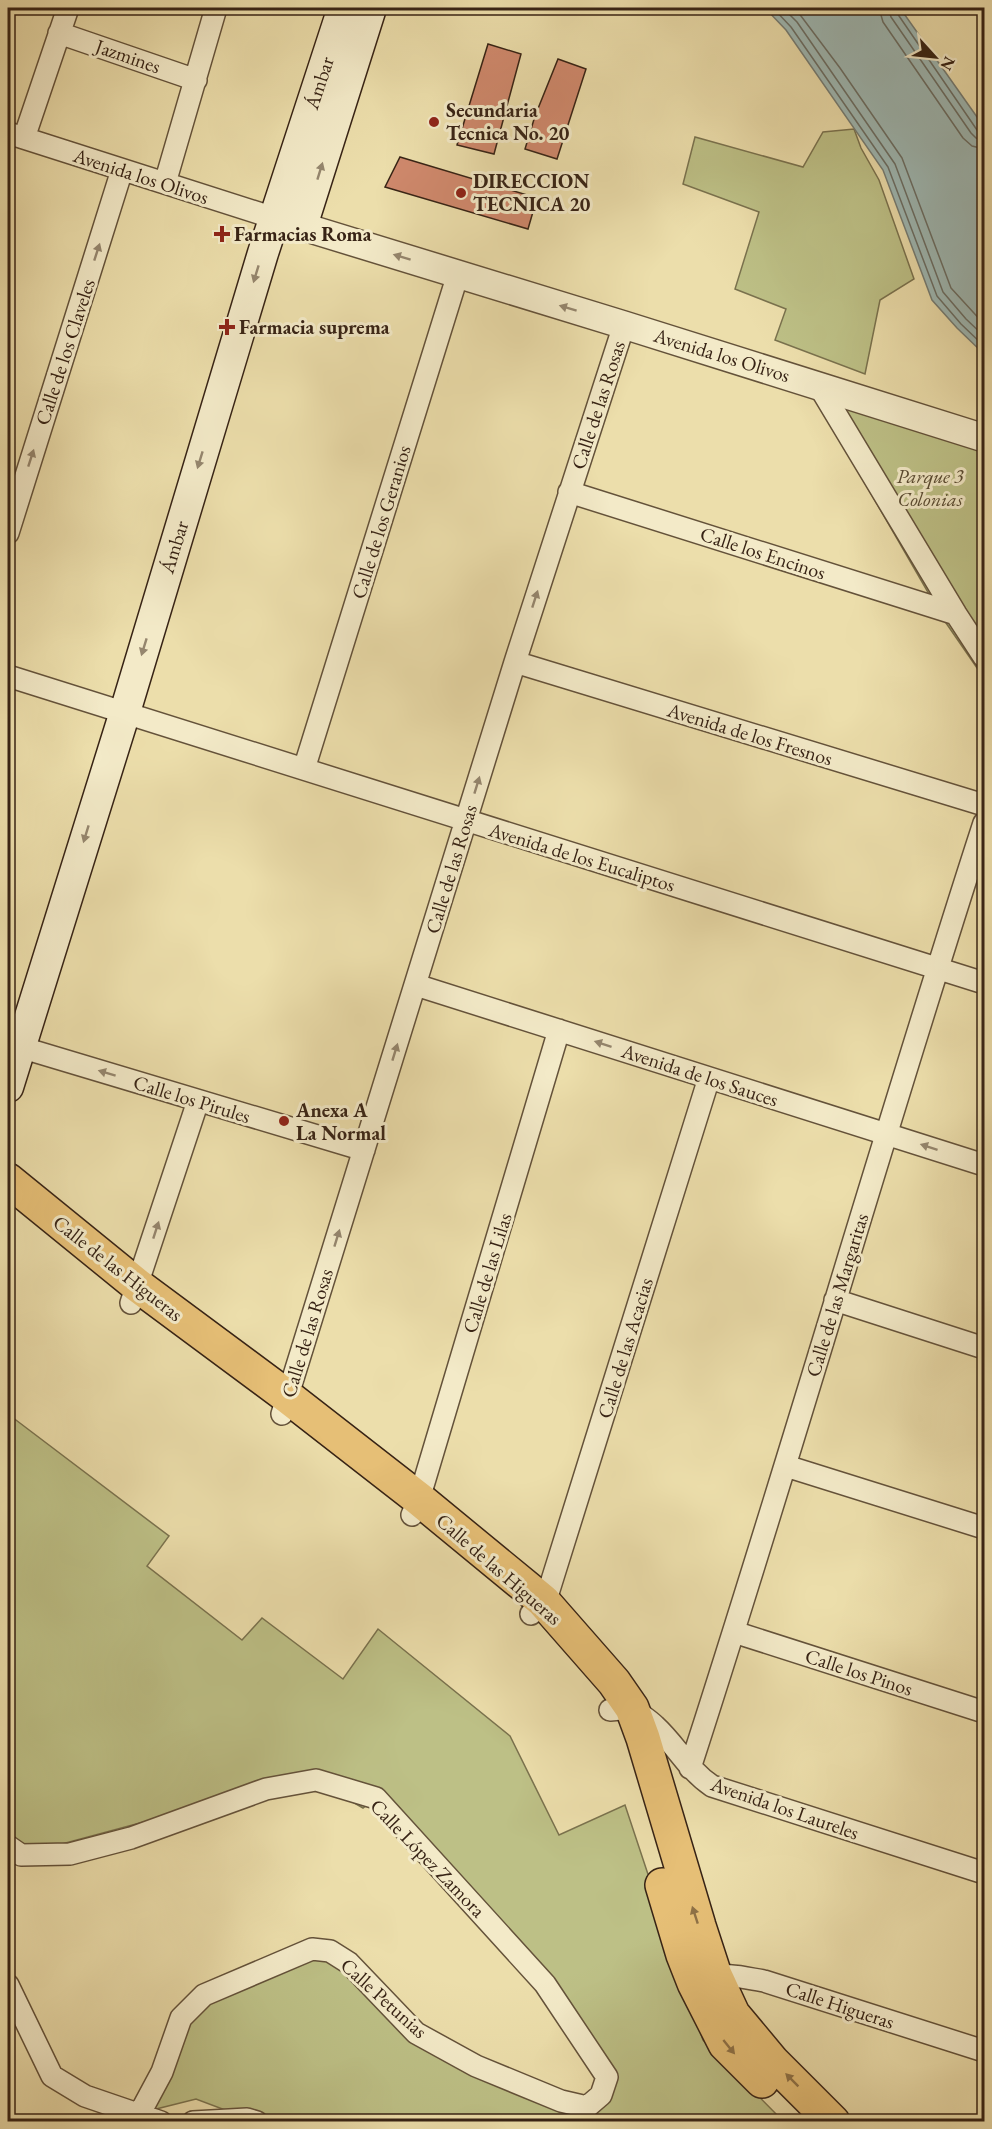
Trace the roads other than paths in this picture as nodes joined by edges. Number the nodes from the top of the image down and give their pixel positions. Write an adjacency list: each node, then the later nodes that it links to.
1 (68, 8): 5 (street)
2 (216, 8): 6 (street)
3 (343, 8): 10 (main road, Ámbar)
4 (371, 8): 11 (main road, Ámbar, one-way to 4)
5 (59, 33): 6 (street, Jazmines); 7 (street)
6 (196, 80): 9 (street)
7 (16, 135): 8 (street, Avenida los Olivos)
8 (122, 170): 9 (street, Avenida los Olivos); 17 (street, Calle de los Claveles, one-way to 8)
9 (165, 183): 10 (street, Avenida los Olivos)
10 (274, 218): 11 (street, Avenida los Olivos); 22 (main road, Ámbar, one-way to 22)
11 (302, 226): 12 (street, Avenida los Olivos, one-way to 11)
12 (458, 274): 13 (street, Avenida los Olivos, one-way to 12); 23 (street, Calle de los Geranios)
13 (624, 325): 14 (street, Avenida los Olivos); 16 (street, Calle de las Rosas)
14 (819, 386): 15 (street, Avenida los Olivos); 18 (street)
15 (984, 438)
16 (569, 492): 18 (street, Calle los Encinos); 20 (street, Calle de las Rosas, one-way to 16)
17 (8, 533)
18 (956, 614): 19 (street)
19 (984, 657)
20 (515, 663): 24 (street, Avenida de los Fresnos); 25 (street, Calle de las Rosas, one-way to 20)
21 (8, 676): 22 (street, Avenida de los Eucaliptos)
22 (124, 712): 23 (street, Avenida de los Eucaliptos); 31 (main road, Ámbar, one-way to 31)
23 (304, 770): 25 (street, Avenida de los Eucaliptos)
24 (984, 805)
25 (466, 821): 27 (street, Avenida de los Eucaliptos); 29 (street, Calle de las Rosas)
26 (984, 823): 27 (street, Calle de las Margaritas)
27 (937, 968): 28 (street, Avenida de los Eucaliptos); 35 (street, Calle de las Margaritas)
28 (984, 983)
29 (416, 985): 30 (street, Avenida de los Sauces); 36 (street, Calle de las Rosas, one-way to 29)
30 (560, 1030): 32 (street, Avenida de los Sauces, one-way to 30); 45 (street, Calle de las Lilas)
31 (20, 1047): 33 (main road, Ámbar); 34 (street, Calle los Pirules, one-way to 31)
32 (709, 1078): 35 (street, Avenida de los Sauces); 47 (street, Calle de las Acacias)
33 (8, 1087)
34 (198, 1101): 36 (street, Calle los Pirules); 40 (street, one-way to 34)
35 (886, 1133): 37 (street, Avenida de los Sauces, one-way to 35); 41 (street, Calle de las Margaritas)
36 (364, 1150): 43 (street, Calle de las Rosas, one-way to 36)
37 (984, 1165)
38 (8, 1180): 40 (main road, Calle de las Higueras)
39 (8, 1202): 40 (main road, Calle de las Higueras)
40 (134, 1294): 43 (main road, Calle de las Higueras)
41 (836, 1300): 42 (street); 44 (street, Calle de las Margaritas)
42 (984, 1348)
43 (285, 1406): 45 (main road, Calle de las Higueras)
44 (786, 1466): 46 (street); 48 (street, Calle de las Margaritas)
45 (416, 1507): 47 (main road, Calle de las Higueras)
46 (984, 1528)
47 (537, 1607): 49 (main road, Calle de las Higueras)
48 (734, 1632): 50 (street, Calle los Pinos); 51 (street, Calle de las Margaritas)
49 (621, 1709): 51 (street, Avenida los Laureles); 54 (main road, Calle de las Higueras)
50 (984, 1712)
51 (690, 1768): 53 (street, Avenida los Laureles)
52 (8, 1846): 57 (street, Calle López Zamora)
53 (984, 1873)
54 (705, 1979): 56 (street, Calle Higueras); 62 (main road, Calle de las Higueras, one-way to 62); 63 (main road, Calle de las Higueras, one-way to 54)
55 (8, 1985): 58 (street)
56 (984, 2051)
57 (607, 2077): 58 (street, Calle Petunias)
58 (140, 2113): 59 (street)
59 (161, 2121)
60 (193, 2121): 61 (street)
61 (257, 2121)
62 (801, 2121)
63 (833, 2121)

